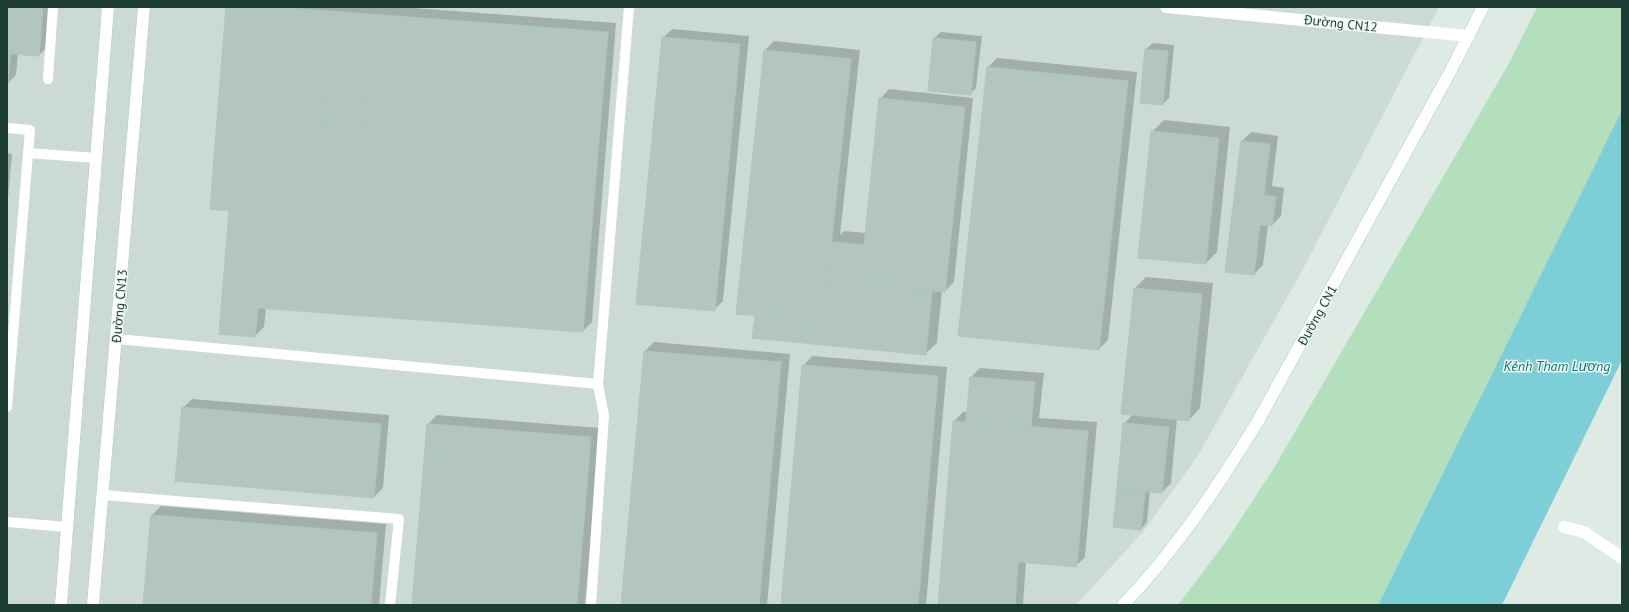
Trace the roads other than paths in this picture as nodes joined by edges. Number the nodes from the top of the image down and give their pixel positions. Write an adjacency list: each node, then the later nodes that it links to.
1 (53, 7): 9 (lane)
2 (108, 7): 12 (street)
3 (144, 7): 13 (street, Đường CN13)
4 (629, 7): 14 (lane)
5 (1166, 7): 7 (street, Đường CN12)
6 (1482, 7): 8 (street, Đường CN1)
7 (1207, 9): 8 (street, Đường CN12)
8 (1469, 36): 25 (street, Đường CN1)
9 (48, 79)
10 (7, 128): 11 (lane)
11 (28, 152): 12 (lane); 15 (lane)
12 (96, 158): 18 (street)
13 (116, 339): 14 (lane); 16 (street, Đường CN13)
14 (598, 384): 24 (lane)
15 (7, 407)
16 (102, 495): 22 (street, Đường CN13); 23 (lane)
17 (7, 522): 18 (lane)
18 (67, 527): 21 (street)
19 (1564, 527): 20 (street)
20 (1622, 558)
21 (61, 605)
22 (93, 605)
23 (390, 605)
24 (591, 605)
25 (1123, 605)

